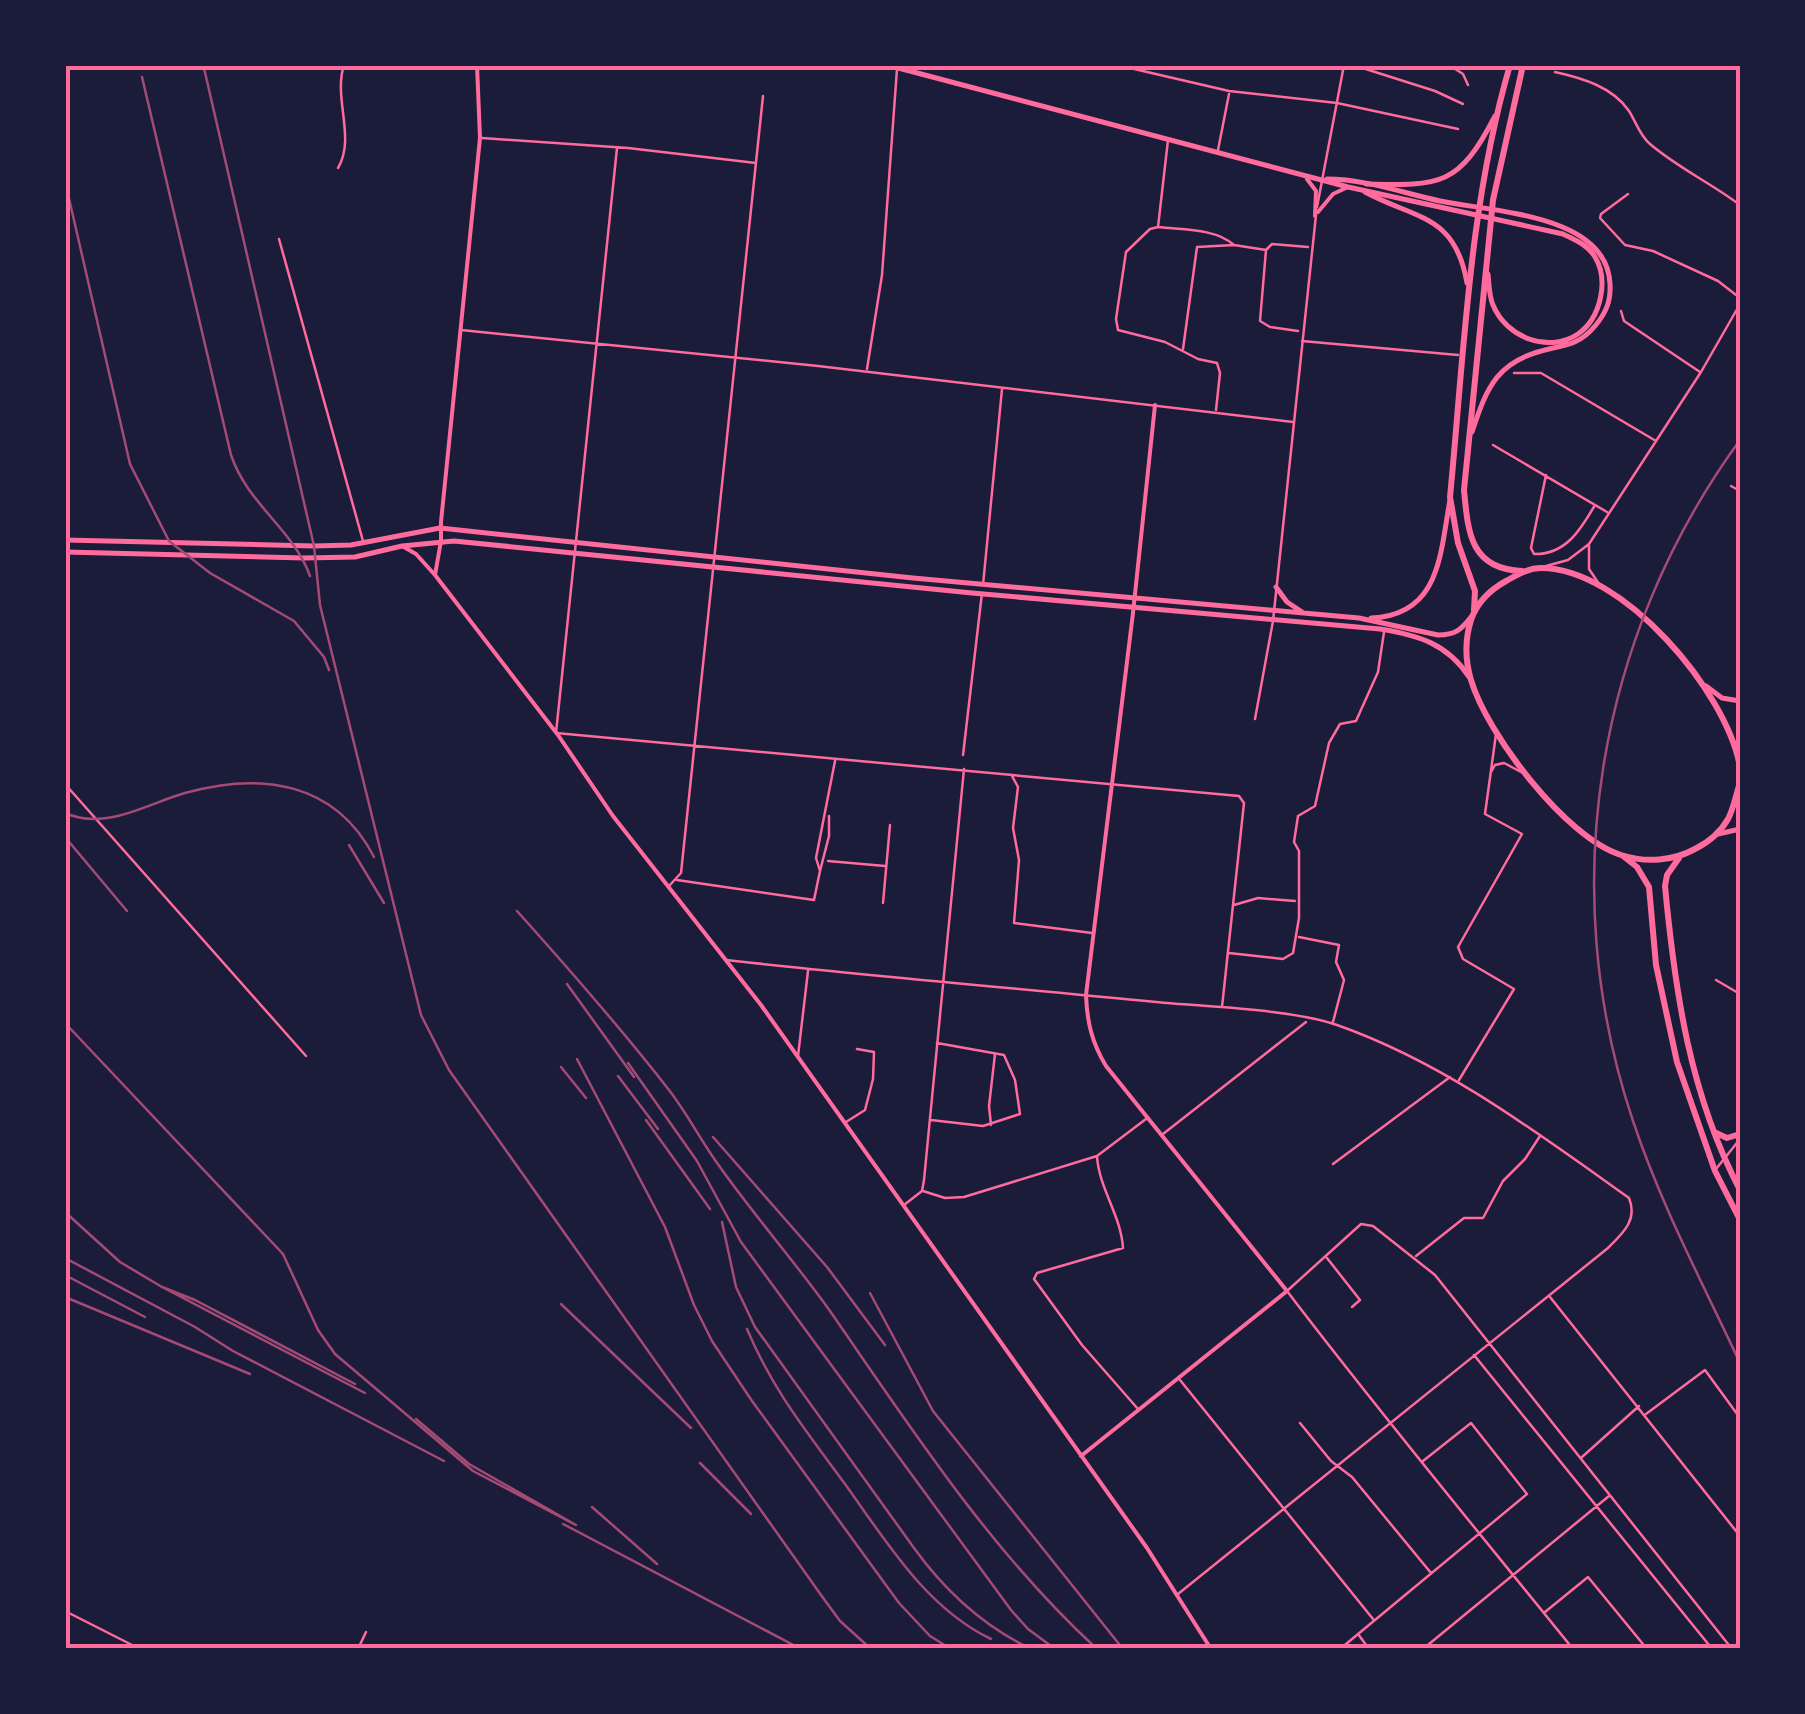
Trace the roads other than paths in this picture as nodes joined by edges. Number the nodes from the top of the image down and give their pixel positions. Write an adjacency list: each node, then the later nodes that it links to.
1 (344, 65): 24 (street)
2 (477, 65): 19 (street)
3 (887, 65): 10 (main road)
4 (1117, 65): 13 (street)
5 (1344, 65): 15 (street)
6 (1354, 65): 16 (street)
7 (1449, 65): 12 (street)
8 (1510, 65): 17 (highway)
9 (1523, 65): 37 (highway)
10 (897, 66): 20 (main road); 50 (street)
11 (1555, 72): 30 (street)
12 (1468, 86)
13 (1229, 91): 15 (street); 22 (street)
14 (763, 96): 23 (street)
15 (1337, 103): 18 (street); 26 (street)
16 (1463, 104)
17 (1496, 114): 28 (main road); 40 (highway)
18 (1458, 128)
19 (480, 138): 21 (street); 42 (street)
20 (1168, 138): 22 (main road); 32 (street)
21 (617, 148): 23 (street); 46 (street)
22 (1218, 152): 25 (main road)
23 (756, 163): 49 (street)
24 (338, 168)
25 (1295, 171): 26 (main road); 31 (street)
26 (1323, 178): 27 (main road); 28 (main road); 31 (street)
27 (1348, 187): 28 (main road); 31 (street)
28 (1366, 188): 40 (main road); 45 (main road)
29 (1628, 194): 38 (street)
30 (1740, 206)
31 (1316, 216): 35 (street)
32 (1158, 227): 34 (street); 47 (street)
33 (279, 239): 70 (street)
34 (1234, 245): 36 (street); 47 (street)
35 (1310, 246): 36 (street); 43 (street)
36 (1266, 250): 43 (street)
37 (1486, 263): 45 (main road); 57 (highway)
38 (1740, 298)
39 (1740, 304): 52 (street)
40 (1469, 310): 48 (highway)
41 (1621, 310): 52 (street)
42 (460, 330): 46 (street); 66 (street)
43 (1301, 331): 44 (street)
44 (1300, 340): 48 (street); 56 (street)
45 (1571, 341): 57 (main road)
46 (597, 345): 49 (street); 71 (street)
47 (1183, 351): 55 (street)
48 (1464, 356): 63 (highway)
49 (734, 358): 50 (street); 79 (street)
50 (866, 372): 53 (street)
51 (1514, 372): 58 (street)
52 (1701, 372): 58 (street)
53 (1002, 388): 54 (street); 84 (street)
54 (1155, 406): 55 (street); 88 (street)
55 (1216, 412): 56 (street)
56 (1293, 422): 85 (street)
57 (1469, 440): 82 (highway)
58 (1657, 442): 65 (street)
59 (1493, 444): 60 (street)
60 (1546, 476): 64 (street); 64 (street)
61 (1731, 486): 62 (street)
62 (1740, 491)
63 (1450, 497): 91 (highway); 93 (main road)
64 (1595, 505): 65 (street)
65 (1608, 513): 72 (street)
66 (440, 528): 69 (street); 70 (main road); 71 (main road)
67 (65, 540): 68 (main road)
68 (111, 540): 73 (main road); 77 (street)
69 (441, 541): 74 (main road); 76 (main road); 83 (street)
70 (363, 542): 73 (main road)
71 (576, 544): 76 (street); 79 (main road)
72 (1589, 544): 81 (street); 86 (street)
73 (346, 545): 78 (street)
74 (402, 546): 78 (main road); 83 (street)
75 (65, 552): 77 (main road)
76 (576, 552): 80 (main road); 105 (street)
77 (113, 554): 78 (main road)
78 (348, 557)
79 (714, 557): 80 (street); 84 (main road)
80 (712, 568): 87 (main road); 107 (street)
81 (1539, 568): 82 (highway); 86 (highway)
82 (1523, 571): 91 (highway)
83 (435, 575): 105 (street)
84 (984, 583): 87 (street); 88 (main road)
85 (1276, 587): 90 (street); 92 (main road)
86 (1604, 591): 100 (highway)
87 (981, 594): 89 (main road); 108 (street)
88 (1135, 596): 89 (street); 90 (main road)
89 (1134, 608): 94 (main road); 118 (street)
90 (1274, 612): 92 (main road); 94 (street)
91 (1473, 613): 93 (main road); 99 (highway)
92 (1304, 614): 93 (main road)
93 (1359, 618)
94 (1273, 621): 95 (main road); 103 (street)
95 (1385, 630): 99 (main road); 130 (street)
96 (1740, 650): 97 (street)
97 (1740, 659)
98 (1740, 675): 101 (street)
99 (1470, 680): 106 (highway)
100 (1706, 686): 102 (main road); 109 (highway)
101 (1739, 690)
102 (1740, 701)
103 (1255, 719)
104 (1740, 728): 109 (main road)
105 (556, 733): 107 (street); 129 (street)
106 (1496, 733): 113 (street); 114 (highway)
107 (694, 745): 110 (street); 128 (street)
108 (963, 755)
109 (1738, 757): 111 (highway)
110 (836, 759): 112 (street); 119 (street)
111 (1740, 767)
112 (964, 769): 115 (street); 139 (street)
113 (1490, 773): 114 (street); 151 (street)
114 (1526, 774): 123 (highway)
115 (1012, 776): 118 (street); 133 (street)
116 (1740, 783): 122 (highway)
117 (65, 784): 148 (street)
118 (1112, 786): 132 (street); 133 (street)
119 (828, 809): 125 (street); 127 (street)
120 (890, 825): 126 (street)
121 (1740, 829): 122 (main road)
122 (1718, 834): 124 (highway)
123 (1622, 856): 124 (highway); 163 (highway)
124 (1680, 857): 156 (highway)
125 (825, 860): 126 (street); 127 (street)
126 (886, 866): 131 (street)
127 (820, 871): 128 (street)
128 (678, 880): 129 (street)
129 (668, 887): 136 (street)
130 (1296, 902): 132 (street); 134 (street)
131 (883, 903)
132 (1233, 905): 135 (street)
133 (1094, 933): 141 (street)
134 (1298, 936): 135 (street); 144 (street)
135 (1228, 953): 142 (street)
136 (725, 960): 137 (street); 149 (street)
137 (809, 969): 139 (street); 149 (street)
138 (1716, 980): 140 (street)
139 (942, 984): 141 (street); 145 (street)
140 (1740, 994)
141 (1086, 995): 142 (street); 152 (street)
142 (1222, 1009): 143 (street)
143 (1309, 1020): 144 (street); 157 (street)
144 (1332, 1023): 150 (street)
145 (936, 1043): 147 (street); 153 (street)
146 (857, 1049): 154 (street)
147 (995, 1052): 155 (street); 155 (street)
148 (306, 1056)
149 (798, 1056): 154 (street)
150 (1451, 1076): 151 (street); 162 (street)
151 (1458, 1082): 158 (street)
152 (1148, 1118): 157 (street); 160 (street)
153 (930, 1120): 155 (street); 164 (street)
154 (844, 1123): 166 (street)
155 (991, 1125)
156 (1712, 1131): 159 (highway); 161 (highway)
157 (1162, 1135): 170 (street)
158 (1541, 1135): 169 (street); 171 (street)
159 (1740, 1137): 161 (street)
160 (1096, 1156): 164 (street); 177 (street)
161 (1725, 1160): 163 (street); 165 (highway)
162 (1333, 1164)
163 (1714, 1171): 167 (highway)
164 (922, 1188): 166 (street)
165 (1740, 1190)
166 (903, 1206): 182 (street)
167 (1740, 1220)
168 (1326, 1257): 169 (street); 170 (street); 172 (street)
169 (1414, 1257): 173 (street)
170 (1287, 1290): 175 (street); 181 (street)
171 (1549, 1296): 173 (street); 176 (street)
172 (1352, 1307)
173 (1490, 1343): 174 (street); 183 (street)
174 (1473, 1354): 181 (street); 187 (street)
175 (1179, 1378): 177 (street); 188 (street)
176 (1639, 1405): 178 (street); 183 (street)
177 (1138, 1410): 182 (street)
178 (1646, 1414): 179 (street); 190 (street)
179 (1740, 1418)
180 (1300, 1422): 185 (street)
181 (1389, 1425): 184 (street); 185 (street)
182 (1080, 1456): 193 (street)
183 (1581, 1458): 186 (street)
184 (1422, 1462): 189 (street); 189 (street)
185 (1338, 1465): 188 (street); 191 (street)
186 (1610, 1496): 187 (street); 208 (street)
187 (1596, 1506): 192 (street); 199 (street)
188 (1283, 1507): 193 (street); 196 (street)
189 (1479, 1534): 191 (street); 192 (street)
190 (1740, 1536)
191 (1432, 1574): 196 (street)
192 (1513, 1574): 195 (street); 205 (street)
193 (1177, 1594): 202 (street)
194 (65, 1611): 200 (street)
195 (1544, 1613): 206 (street); 207 (street)
196 (1374, 1620): 198 (street)
197 (366, 1632): 201 (street)
198 (1358, 1634): 203 (street); 204 (street)
199 (1709, 1645)
200 (140, 1649)
201 (358, 1649)
202 (1211, 1649)
203 (1340, 1649)
204 (1369, 1649)
205 (1422, 1649)
206 (1572, 1649)
207 (1647, 1649)
208 (1732, 1649)

